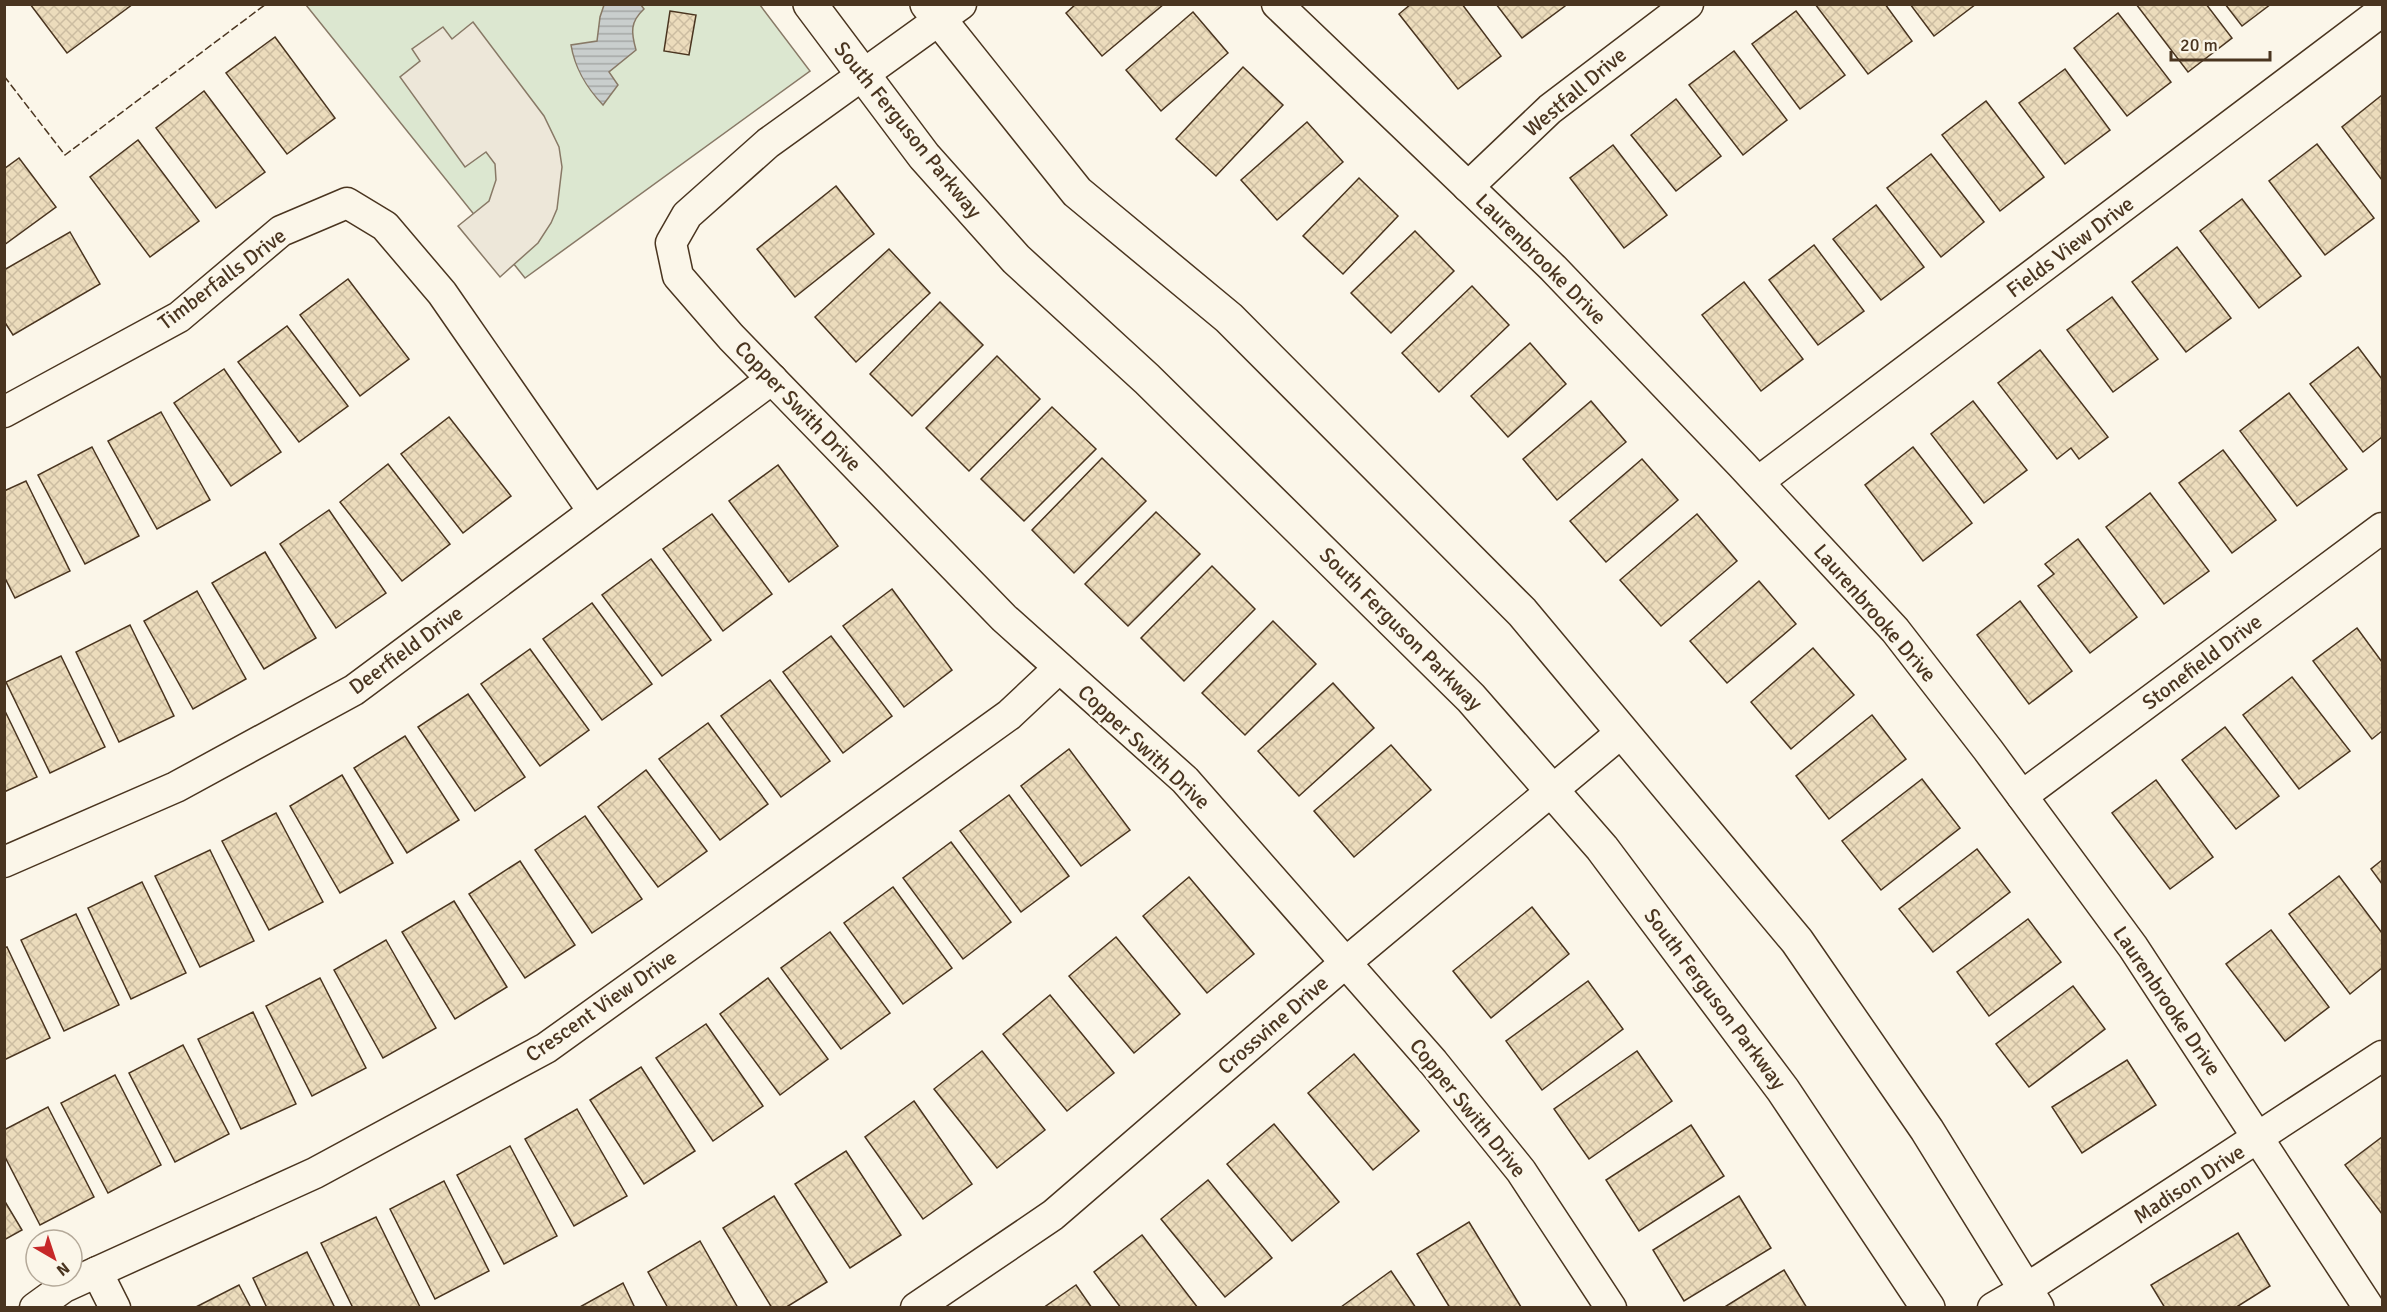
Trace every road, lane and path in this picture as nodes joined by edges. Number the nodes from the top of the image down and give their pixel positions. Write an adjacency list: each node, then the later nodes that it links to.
1 (810, 4): 6 (street, South Ferguson Parkway)
2 (1276, 4): 7 (street, Laurenbrooke Drive)
3 (1688, 4): 7 (street, Westfall Drive)
4 (943, 10): 6 (street); 14 (street)
5 (2382, 11): 10 (street, Fields View Drive)
6 (863, 75): 8 (street, Copper Swith Drive); 15 (street, South Ferguson Parkway)
7 (1468, 188): 10 (street, Laurenbrooke Drive)
8 (772, 379): 11 (street, Deerfield Drive); 13 (street, Copper Swith Drive)
9 (4, 412): 11 (street, Timberfalls Drive)
10 (1758, 483): 16 (street, Laurenbrooke Drive)
11 (593, 512): 17 (street, Deerfield Drive)
12 (2382, 528): 16 (street, Stonefield Drive)
13 (1059, 668): 18 (street, Copper Swith Drive); 21 (street, Crescent View Drive)
14 (1622, 732): 15 (street, Crossvine Drive); 22 (street)
15 (1551, 790): 18 (street, Crossvine Drive); 27 (street, South Ferguson Parkway)
16 (2022, 796): 20 (street, Laurenbrooke Drive)
17 (4, 862)
18 (1344, 964): 25 (street, Crossvine Drive); 26 (street, Copper Swith Drive)
19 (2382, 1056): 20 (street, Madison Drive)
20 (2259, 1139): 22 (street, Madison Drive); 29 (street, Laurenbrooke Drive)
21 (97, 1272): 23 (street, Crescent View Drive); 24 (street)
22 (2032, 1298): 28 (street, Madison Drive)
23 (35, 1308)
24 (115, 1308)
25 (916, 1308)
26 (1611, 1308)
27 (1928, 1308)
28 (1993, 1308)
29 (2369, 1308)

